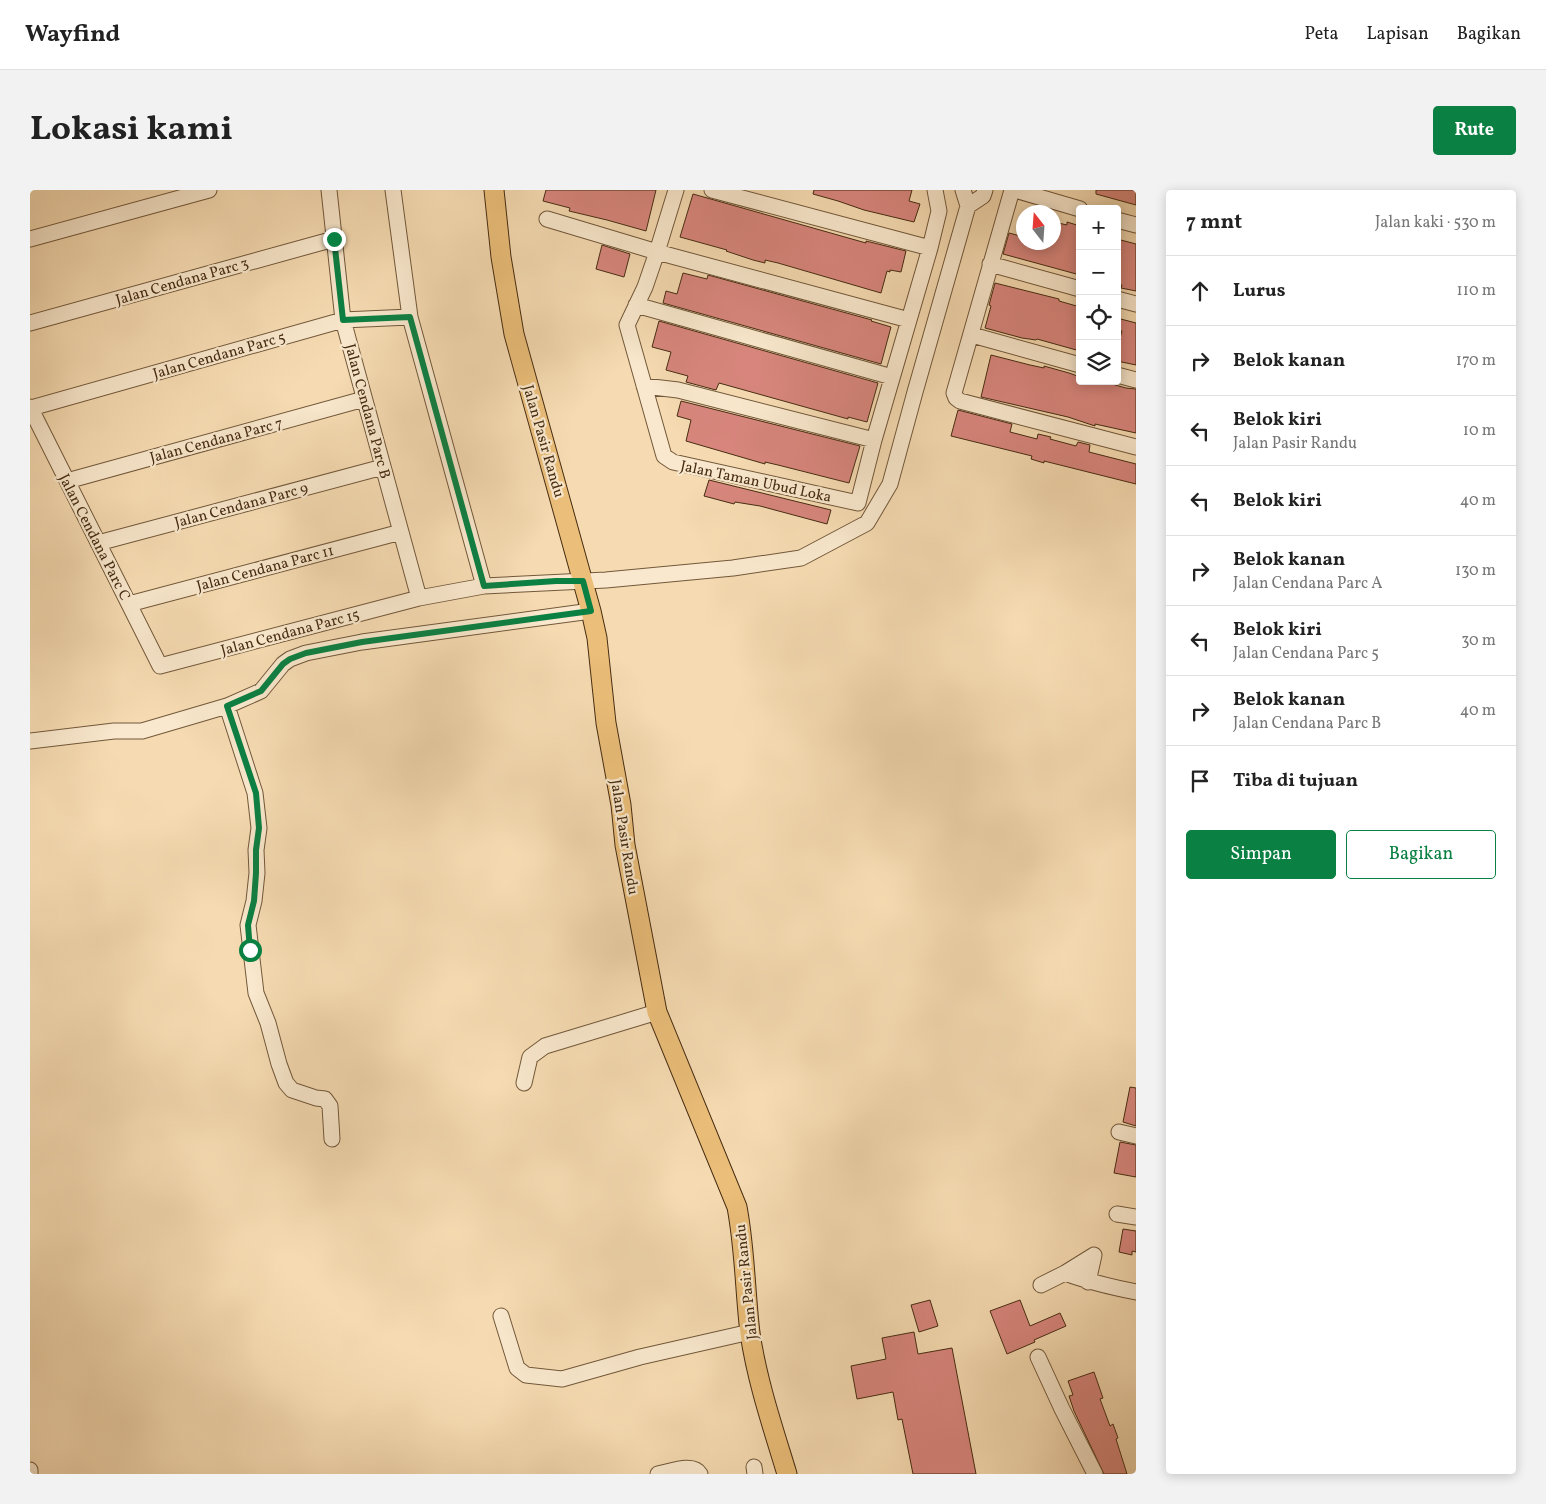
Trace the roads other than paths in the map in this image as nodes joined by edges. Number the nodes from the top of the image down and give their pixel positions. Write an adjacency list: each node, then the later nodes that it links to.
1 (209, 190): 16 (street)
2 (329, 190): 17 (street, Jalan Cendana Parc B)
3 (393, 190): 25 (street)
4 (494, 190): 43 (main road, Jalan Pasir Randu)
5 (676, 190): 19 (street, Jalan Taman Ubud Loka)
6 (712, 190): 18 (street)
7 (934, 190): 18 (street, Jalan Taman Ubud Loka)
8 (963, 190): 11 (street)
9 (985, 190): 11 (street)
10 (1013, 190): 12 (street); 20 (street)
11 (968, 206): 43 (street, Jalan Cendana Parc 15)
12 (1076, 208)
13 (547, 219): 19 (street)
14 (1121, 221): 15 (street)
15 (1136, 225)
16 (30, 239)
17 (334, 239): 26 (street, Jalan Cendana Parc B); 28 (street, Jalan Cendana Parc 3)
18 (930, 248): 27 (street, Jalan Taman Ubud Loka)
19 (657, 252): 24 (street, Jalan Taman Ubud Loka); 27 (street)
20 (990, 264): 21 (street); 29 (street)
21 (1076, 288)
22 (1121, 300): 23 (street)
23 (1136, 304)
24 (636, 305): 32 (street); 34 (street, Jalan Taman Ubud Loka)
25 (410, 317): 26 (street, Jalan Cendana Parc 5); 44 (street)
26 (343, 320): 35 (street, Jalan Cendana Parc B); 36 (street, Jalan Cendana Parc 5)
27 (909, 320): 32 (street, Jalan Taman Ubud Loka)
28 (30, 323)
29 (972, 335): 30 (street); 38 (street)
30 (1076, 364)
31 (1121, 376): 33 (street)
32 (892, 377): 37 (street, Jalan Taman Ubud Loka)
33 (1136, 380)
34 (644, 386): 37 (street); 37 (street, Jalan Taman Ubud Loka)
35 (364, 399): 39 (street, Jalan Cendana Parc B); 40 (street, Jalan Cendana Parc 7)
36 (30, 407): 40 (street, Jalan Cendana Parc C)
37 (874, 440)
38 (1136, 447)
39 (383, 467): 41 (street, Jalan Cendana Parc B); 42 (street, Jalan Cendana Parc 9)
40 (67, 481): 42 (street, Jalan Cendana Parc C)
41 (401, 532): 45 (street, Jalan Cendana Parc B); 46 (street, Jalan Cendana Parc 11)
42 (98, 543): 46 (street, Jalan Cendana Parc C)
43 (583, 581): 44 (street, Jalan Cendana Parc 15); 47 (main road, Jalan Pasir Randu)
44 (484, 586): 45 (street, Jalan Cendana Parc 15)
45 (419, 598): 48 (street, Jalan Cendana Parc 15)
46 (129, 604): 48 (street, Jalan Cendana Parc C)
47 (591, 611): 49 (street); 51 (main road, Jalan Pasir Randu)
48 (160, 666)
49 (227, 706): 50 (street); 55 (street)
50 (30, 741)
51 (657, 1012): 52 (street); 63 (main road, Jalan Pasir Randu)
52 (524, 1083)
53 (1119, 1132): 54 (street)
54 (1136, 1136)
55 (332, 1140)
56 (1117, 1214): 57 (street)
57 (1136, 1217)
58 (1066, 1273): 59 (street); 59 (street); 60 (street)
59 (1088, 1282): 61 (street)
60 (1041, 1286)
61 (1136, 1292)
62 (501, 1316): 63 (street)
63 (750, 1332): 67 (main road, Jalan Pasir Randu)
64 (1038, 1357): 68 (street)
65 (658, 1474): 66 (street)
66 (700, 1474)
67 (787, 1474)
68 (1095, 1474)

